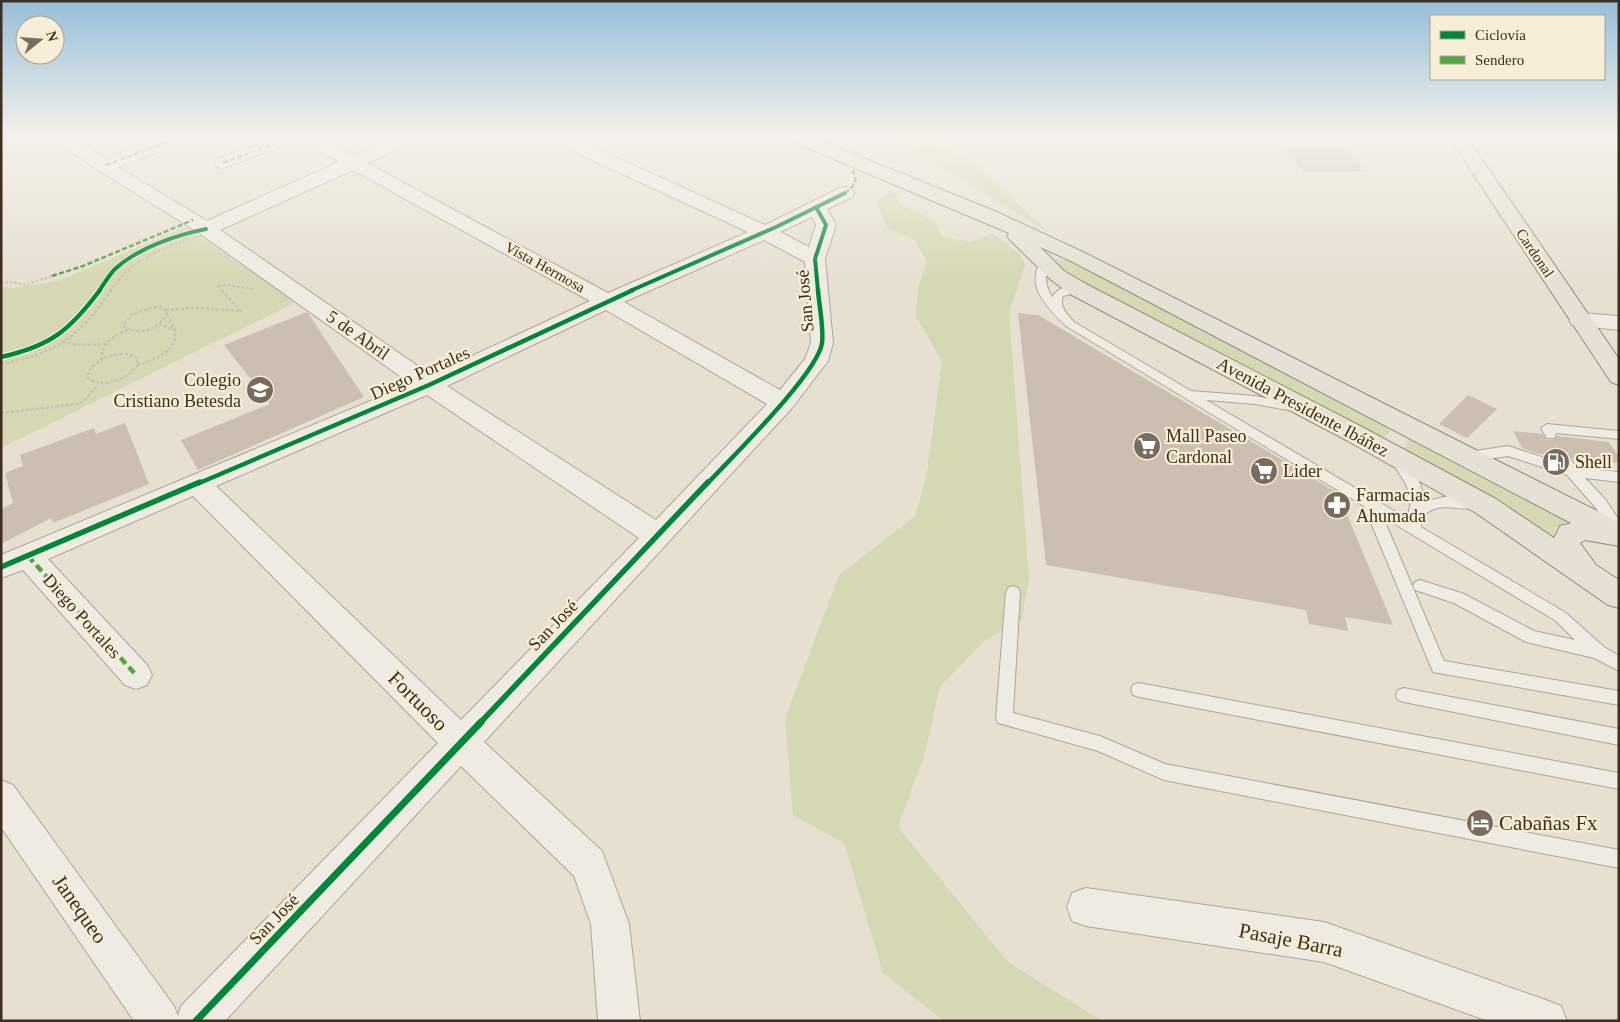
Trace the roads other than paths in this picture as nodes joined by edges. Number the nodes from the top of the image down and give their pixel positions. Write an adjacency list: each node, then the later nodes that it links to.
1 (135, 184): 10 (street, 5 de Abril)
2 (308, 184): 10 (street)
3 (392, 184): 16 (street, Vista Hermosa)
4 (659, 184): 11 (street)
5 (911, 184): 9 (main road, Avenida Presidente Ibáñez)
6 (1488, 184): 18 (main road, Cardonal)
7 (845, 193): 8 (street, Diego Portales)
8 (816, 207): 11 (street, Diego Portales); 13 (street, San José)
9 (990, 216): 12 (main road, Avenida Presidente Ibáñez); 14 (main road, Avenida Presidente Ibáñez)
10 (206, 229): 21 (street, 5 de Abril)
11 (765, 232): 13 (street); 16 (street, Diego Portales)
12 (1080, 258): 14 (main road); 25 (main road, Avenida Presidente Ibáñez)
13 (815, 259): 23 (street, San José)
14 (1045, 263): 15 (main road, Avenida Presidente Ibáñez); 17 (lane)
15 (1078, 289): 17 (lane); 24 (main road, Avenida Presidente Ibáñez)
16 (607, 301): 21 (street, Diego Portales); 23 (street, Vista Hermosa)
17 (1058, 312): 22 (lane)
18 (1580, 320): 19 (street); 20 (main road, Cardonal)
19 (1619, 322)
20 (1617, 378)
21 (429, 386): 34 (street, Diego Portales); 39 (street, 5 de Abril)
22 (1190, 395): 24 (lane); 35 (lane)
23 (783, 402): 39 (street, San José)
24 (1314, 412): 26 (main road, Avenida Presidente Ibáñez)
25 (1385, 414): 26 (main road); 30 (main road, Avenida Presidente Ibáñez)
26 (1355, 434): 29 (main road, Avenida Presidente Ibáñez)
27 (1551, 435): 28 (lane)
28 (1619, 435)
29 (1392, 454): 36 (main road, Avenida Presidente Ibáñez); 37 (lane)
30 (1469, 457): 32 (lane); 40 (main road, Avenida Presidente Ibáñez)
31 (1563, 457): 32 (lane)
32 (1572, 472): 33 (lane); 38 (lane)
33 (1619, 477)
34 (198, 485): 41 (street, Diego Portales); 54 (street, Fortuoso)
35 (1370, 503): 37 (lane); 52 (lane)
36 (1486, 506): 37 (lane); 43 (main road, Avenida Presidente Ibáñez)
37 (1414, 524): 47 (lane)
38 (1619, 531)
39 (658, 536): 54 (street, San José)
40 (1619, 536): 43 (main road)
41 (28, 556): 42 (street, Diego Portales); 49 (street, Diego Portales)
42 (1, 567)
43 (1595, 580): 46 (main road, Avenida Presidente Ibáñez)
44 (1420, 586): 47 (lane)
45 (1013, 592): 57 (lane)
46 (1619, 596)
47 (1598, 652): 48 (lane)
48 (1619, 664)
49 (136, 675)
50 (1139, 690): 55 (lane)
51 (1404, 695): 53 (lane)
52 (1619, 698)
53 (1619, 737)
54 (460, 742): 60 (street, San José); 61 (street, Fortuoso)
55 (1619, 781)
56 (1, 797): 59 (street, Janequeo)
57 (1619, 859)
58 (1086, 907): 62 (street, Pasaje Barra)
59 (160, 1021)
60 (196, 1021)
61 (619, 1021)
62 (1546, 1021)

